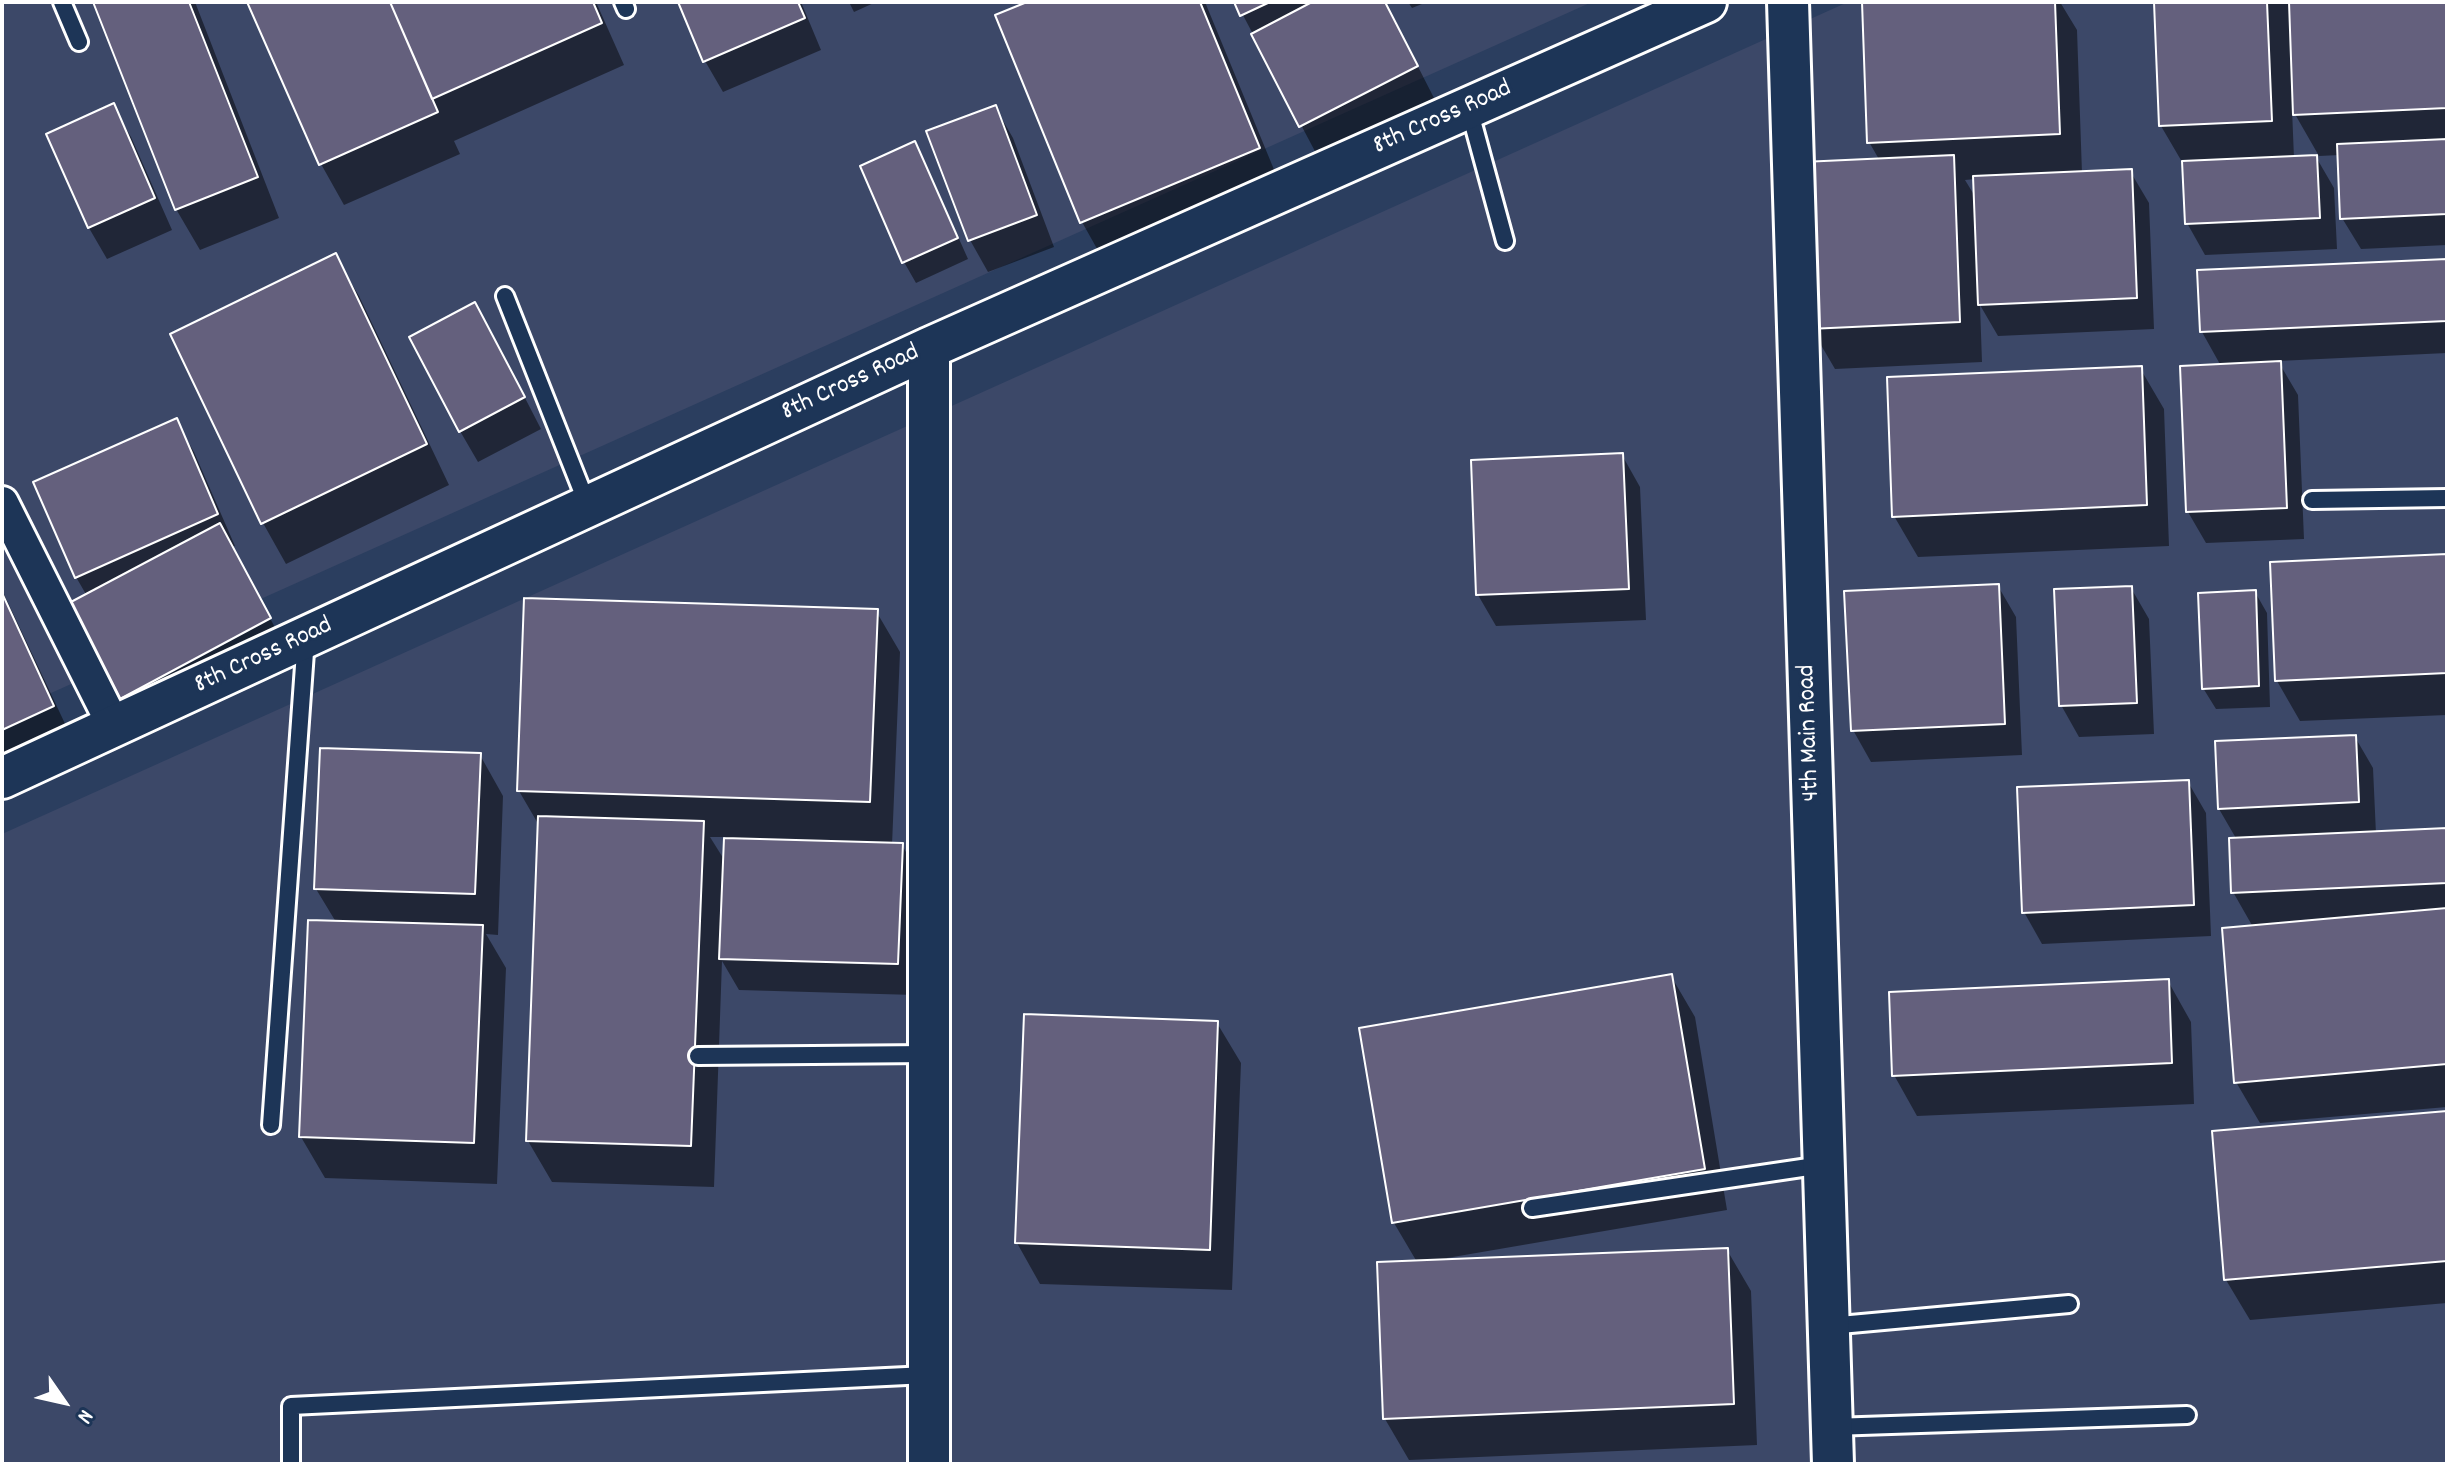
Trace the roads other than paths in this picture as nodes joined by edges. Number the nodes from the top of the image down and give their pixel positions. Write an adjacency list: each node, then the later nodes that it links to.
1 (62, 2): 4 (lane)
2 (1706, 2): 5 (street, 8th Cross Road)
3 (1788, 2): 19 (street, 4th Main Road)
4 (79, 42)
5 (1469, 107): 6 (lane); 8 (street, 8th Cross Road)
6 (1505, 241)
7 (505, 296): 12 (lane)
8 (929, 348): 12 (street, 8th Cross Road); 16 (street)
9 (2447, 498): 10 (lane)
10 (2312, 500)
11 (2, 503): 14 (street)
12 (588, 506): 13 (street, 8th Cross Road)
13 (306, 637): 14 (street, 8th Cross Road); 18 (lane)
14 (114, 726): 15 (street, 8th Cross Road)
15 (2, 778)
16 (929, 1054): 17 (lane); 23 (street)
17 (698, 1056)
18 (271, 1125)
19 (1824, 1164): 20 (lane); 22 (street, 4th Main Road)
20 (1532, 1208)
21 (2069, 1304): 22 (lane)
22 (1829, 1326): 25 (street, 4th Main Road)
23 (929, 1375): 26 (lane); 27 (street)
24 (2187, 1415): 25 (lane)
25 (1833, 1446)
26 (291, 1464)
27 (929, 1464)

